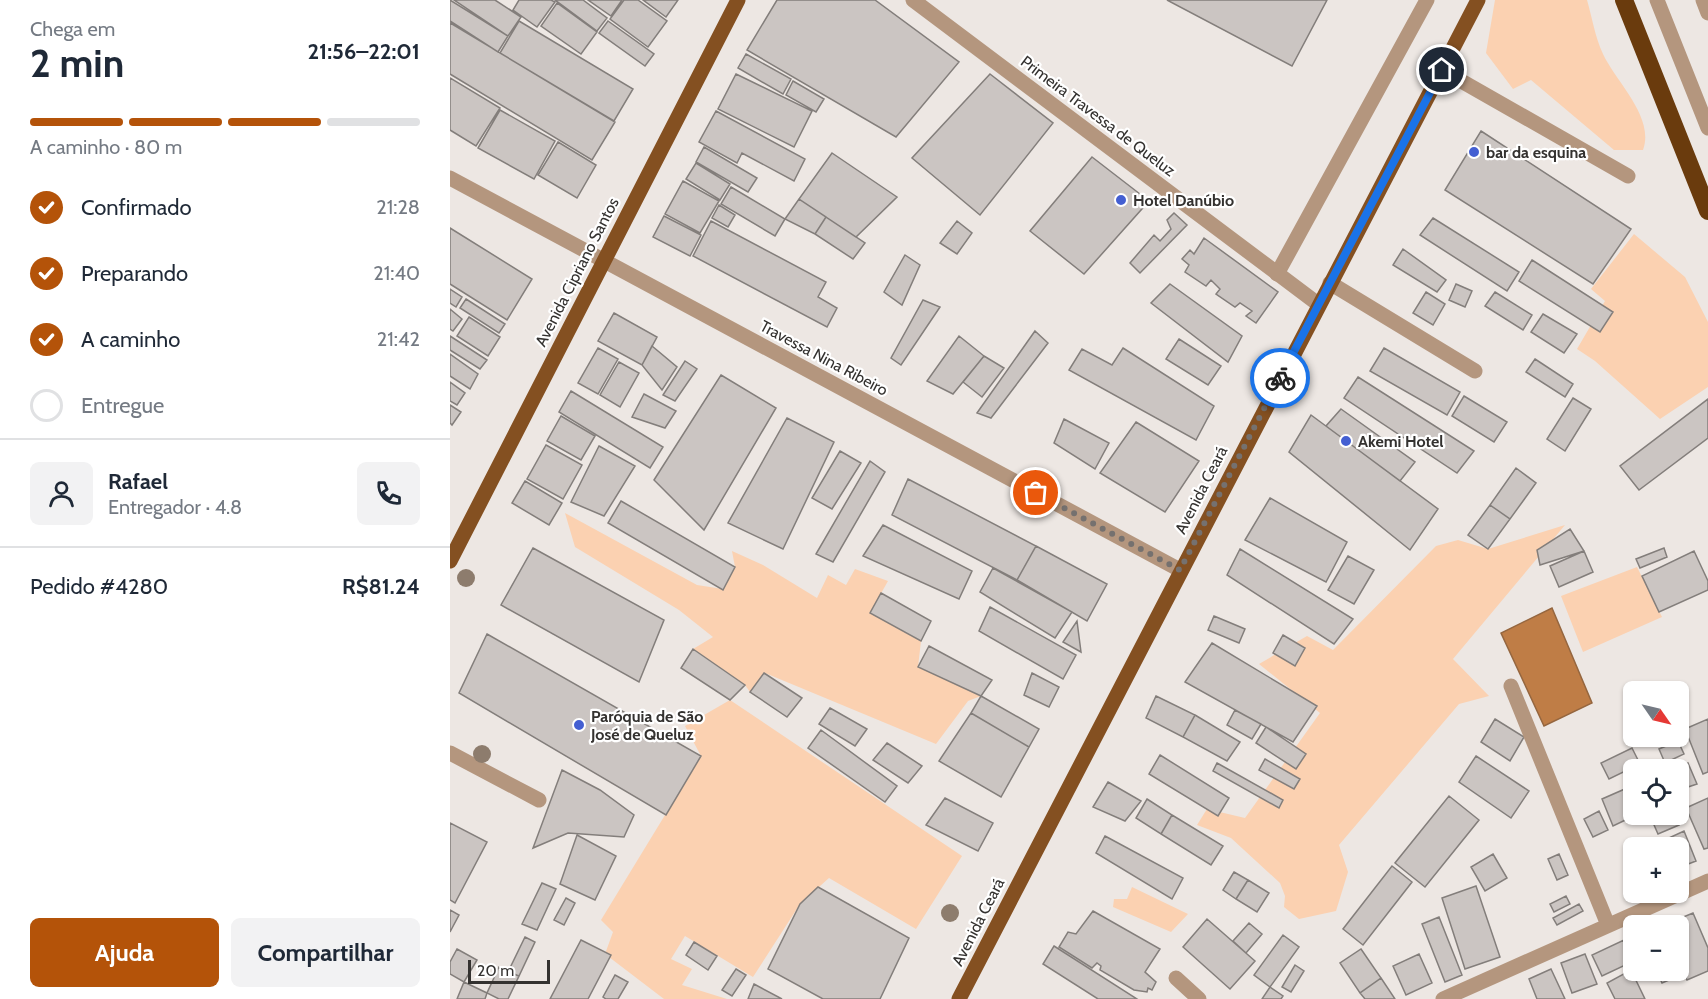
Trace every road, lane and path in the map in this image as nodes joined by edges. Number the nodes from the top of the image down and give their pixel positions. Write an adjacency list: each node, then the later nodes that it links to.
1 (738, 0): 14 (main road, Avenida Cipriano Santos)
2 (913, 0): 15 (street, Primeira Travessa de Queluz)
3 (1427, 0): 15 (street)
4 (1478, 0): 9 (main road, Avenida Ceará)
5 (1624, 0): 13 (highway)
6 (1657, 0): 10 (street)
7 (1702, 0): 8 (street)
8 (1708, 13)
9 (1442, 70): 11 (street); 16 (main road, Avenida Ceará)
10 (1708, 128)
11 (1628, 176)
12 (450, 178): 14 (street, Travessa Nina Ribeiro)
13 (1708, 212)
14 (604, 259): 19 (main road, Avenida Cipriano Santos); 20 (street, Travessa Nina Ribeiro)
15 (1277, 274): 17 (street, Primeira Travessa de Queluz)
16 (1330, 283): 17 (main road, Avenida Ceará); 18 (street)
17 (1318, 304): 20 (main road, Avenida Ceará)
18 (1475, 371)
19 (450, 561)
20 (1180, 570): 27 (main road, Avenida Ceará)
21 (1511, 686): 25 (street)
22 (450, 753): 23 (street)
23 (539, 800)
24 (1708, 881): 25 (street)
25 (1608, 926): 29 (street)
26 (1176, 978): 28 (street)
27 (959, 999)
28 (1199, 999)
29 (1443, 999)

